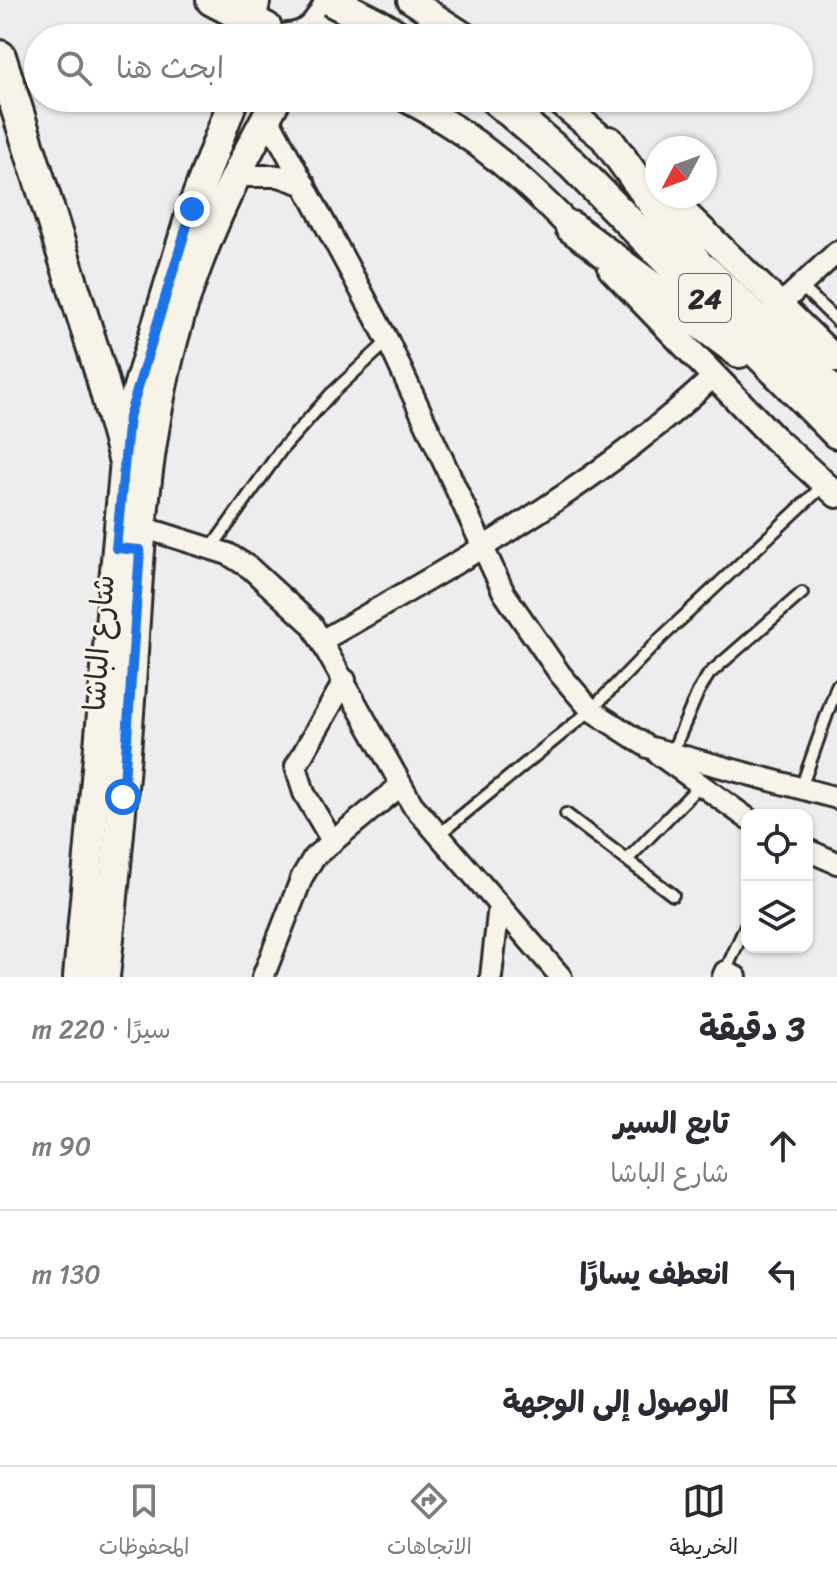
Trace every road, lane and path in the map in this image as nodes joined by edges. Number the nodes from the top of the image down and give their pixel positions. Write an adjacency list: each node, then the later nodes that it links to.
1 (212, 0): 4 (main road)
2 (410, 0): 6 (street)
3 (322, 16): 5 (main road, bridge)
4 (262, 24)
5 (356, 24)
6 (447, 24)
7 (0, 56): 32 (main road)
8 (229, 112): 32 (main road)
9 (269, 112): 17 (main road, شارع الباشا)
10 (274, 112): 18 (street)
11 (428, 112): 20 (street)
12 (511, 112): 15 (main road, 24)
13 (572, 112): 14 (street)
14 (609, 142): 16 (street); 22 (main road)
15 (572, 164): 22 (main road, 24); 27 (main road, 24)
16 (645, 175)
17 (233, 176): 18 (street); 34 (main road, شارع الباشا)
18 (305, 185): 26 (street)
19 (680, 208): 24 (street)
20 (571, 227): 27 (main road); 28 (street)
21 (837, 252): 23 (street)
22 (696, 262): 29 (main road, 24)
23 (801, 286): 24 (street); 25 (lane)
24 (780, 305): 29 (street)
25 (837, 321)
26 (388, 341): 35 (lane); 36 (street)
27 (781, 375): 29 (main road, 24)
28 (714, 376): 33 (street); 36 (street)
29 (827, 385): 30 (main road, 24); 31 (main road)
30 (837, 433)
31 (837, 451)
32 (125, 462): 34 (main road)
33 (831, 490): 41 (lane)
34 (133, 542): 35 (street); 59 (main road); 60 (main road, شارع الباشا)
35 (212, 547): 38 (street)
36 (483, 548): 38 (street); 41 (street)
37 (802, 593): 43 (lane)
38 (323, 640): 39 (street)
39 (345, 680): 45 (street); 51 (street)
40 (837, 686): 46 (lane)
41 (591, 710): 42 (street); 50 (lane)
42 (648, 747): 43 (street); 44 (street)
43 (672, 753): 46 (street)
44 (700, 785): 49 (street); 53 (lane)
45 (400, 786): 50 (street); 51 (street)
46 (801, 788): 47 (street)
47 (837, 798)
48 (566, 814): 53 (lane)
49 (741, 814)
50 (437, 836): 56 (street)
51 (331, 839): 61 (street)
52 (813, 853): 54 (street)
53 (627, 860): 55 (lane)
54 (837, 863)
55 (673, 895)
56 (499, 905): 62 (street); 63 (street)
57 (741, 939): 58 (lane)
58 (728, 975)
59 (78, 977)
60 (105, 977)
61 (263, 977)
62 (491, 977)
63 (561, 977)

